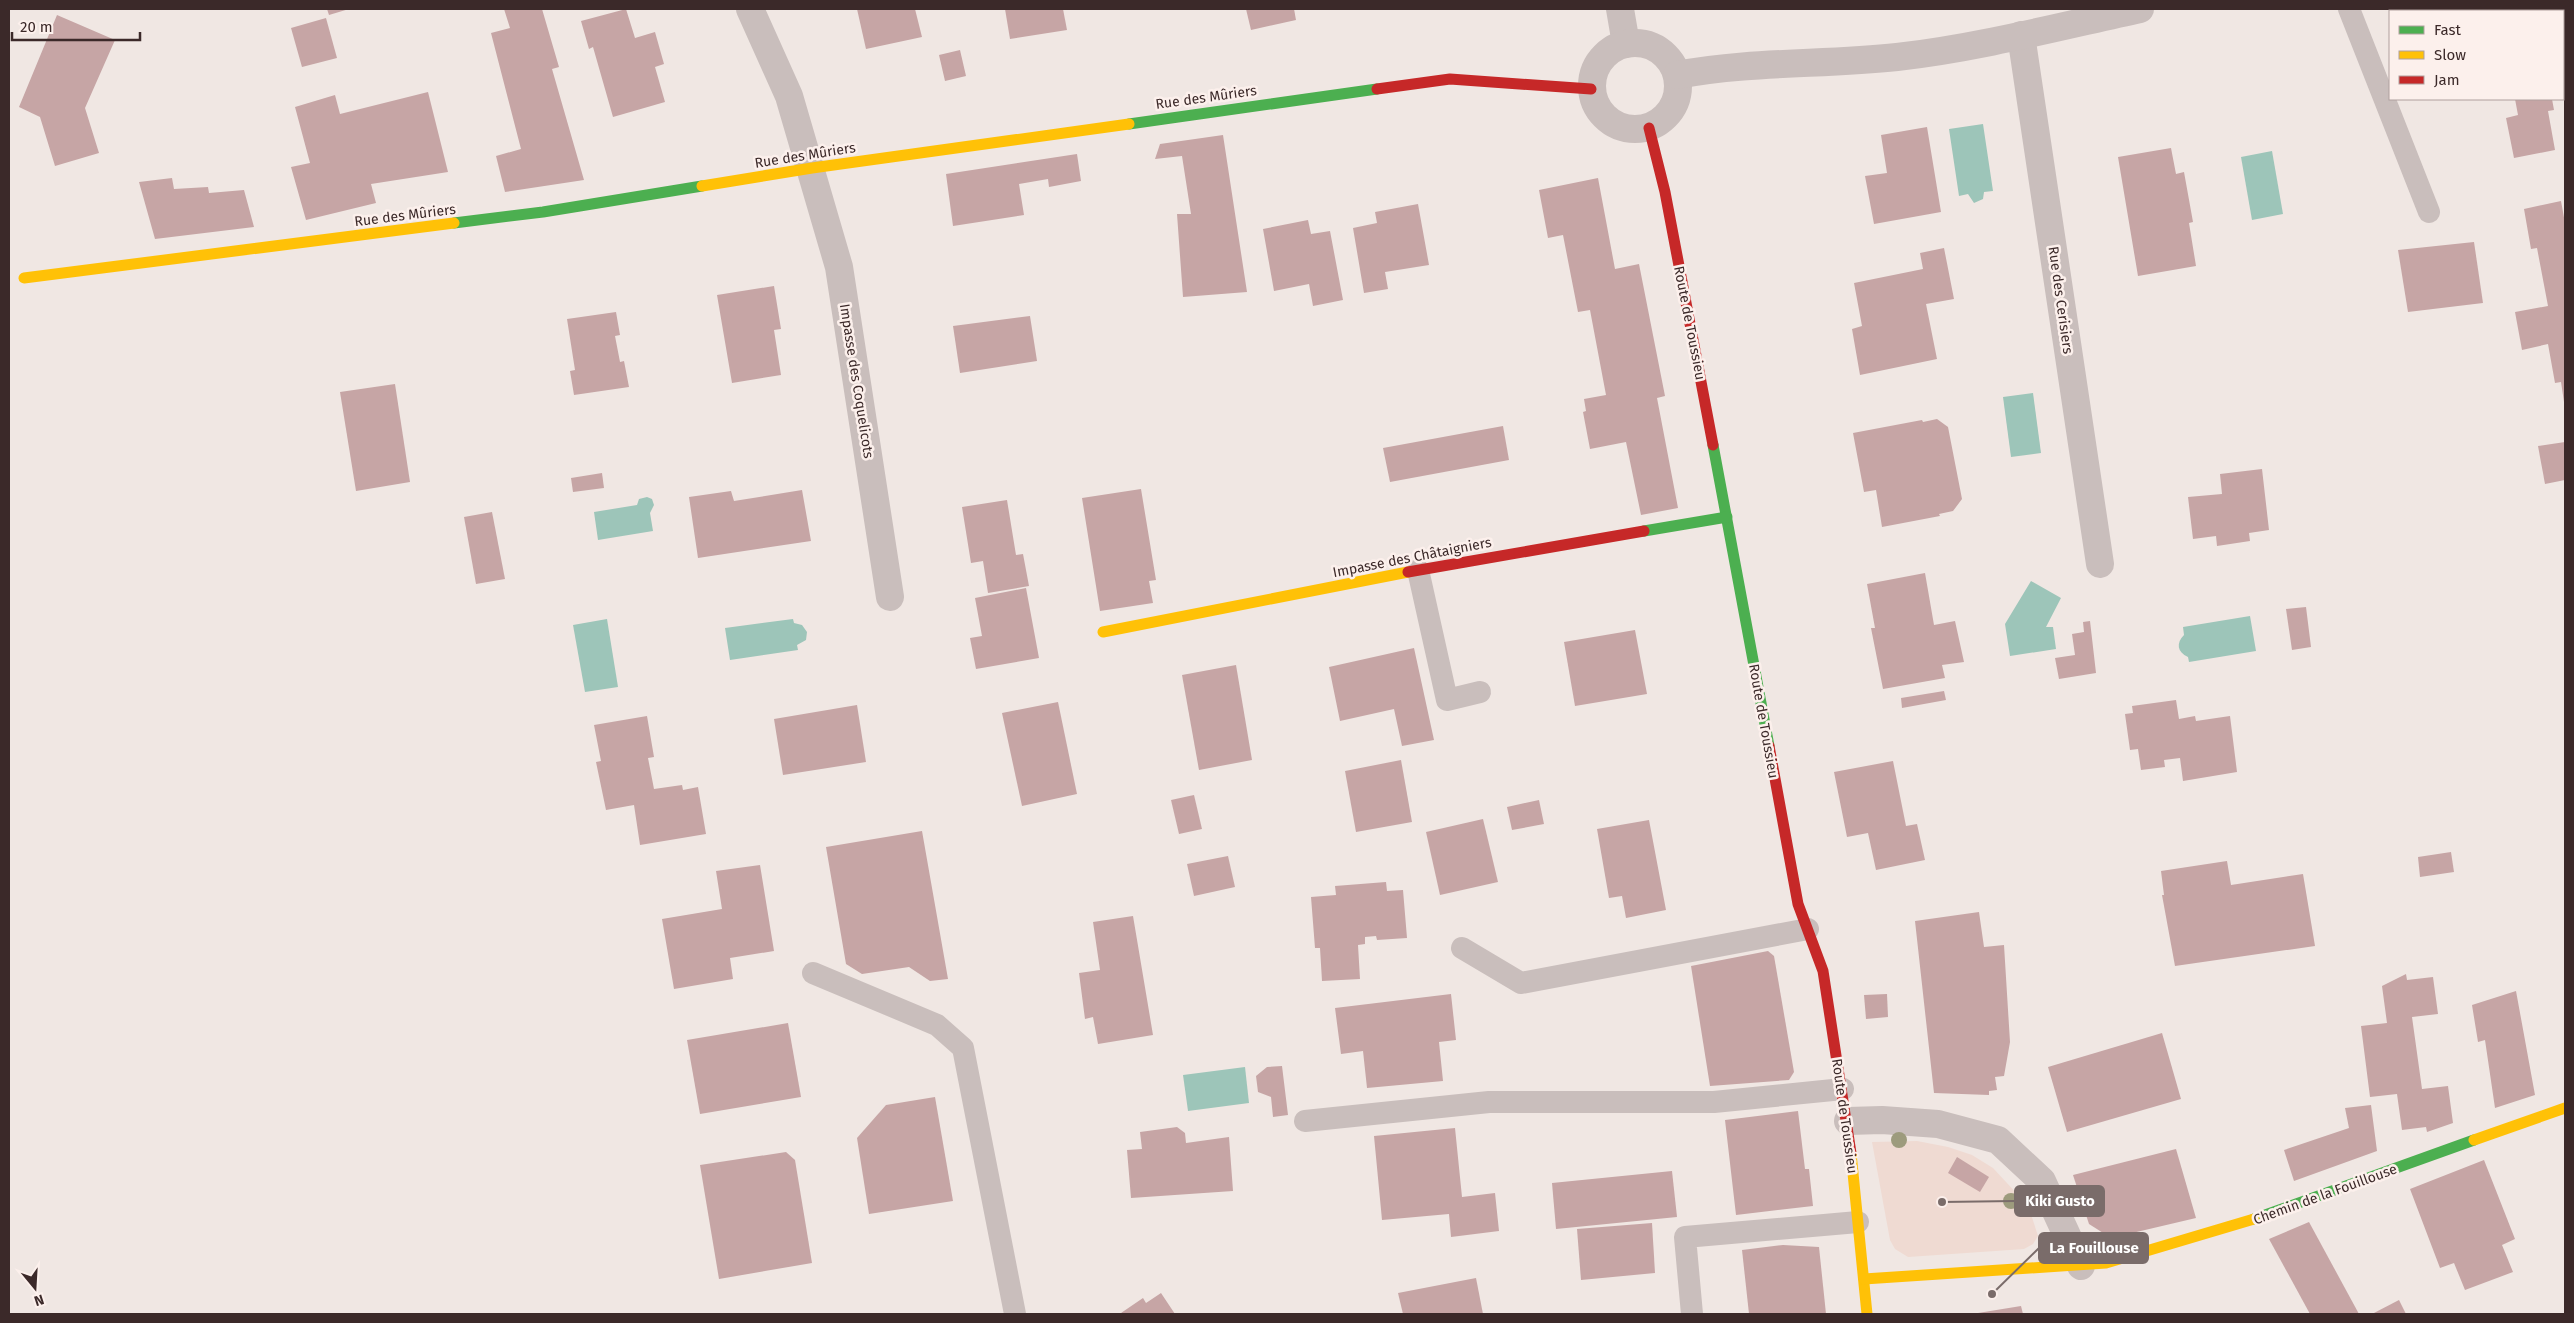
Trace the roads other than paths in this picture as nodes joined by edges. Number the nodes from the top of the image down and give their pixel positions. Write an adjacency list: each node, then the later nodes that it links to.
1 (750, 9): 10 (street, Impasse des Coquelicots)
2 (1620, 9): 6 (street)
3 (2140, 9): 5 (street)
4 (2349, 9): 11 (lane)
5 (2022, 35): 7 (street); 14 (street, Rue des Cerisiers)
6 (1626, 44): 7 (street); 8 (street)
7 (1677, 75): 9 (street)
8 (1591, 89): 9 (street); 10 (street, Rue des Mûriers)
9 (1648, 128): 13 (street, Route de Toussieu)
10 (812, 168): 12 (street, Rue des Mûriers); 16 (street, Impasse des Coquelicots)
11 (2429, 212)
12 (24, 278)
13 (1727, 517): 15 (street, Impasse des Châtaigniers); 19 (street, Route de Toussieu)
14 (2100, 564)
15 (1418, 570): 17 (street, Impasse des Châtaigniers); 18 (lane)
16 (890, 597)
17 (1103, 632)
18 (1480, 692)
19 (1808, 930): 20 (lane); 22 (street, Route de Toussieu)
20 (1462, 948)
21 (813, 973): 29 (lane)
22 (1843, 1088): 24 (lane); 25 (street, Route de Toussieu)
23 (2565, 1108): 27 (street, Chemin de la Fouillouse)
24 (1305, 1121)
25 (1848, 1121): 26 (street, Route de Toussieu); 27 (street)
26 (1858, 1222): 28 (street, Route de Toussieu); 30 (lane)
27 (2081, 1266): 28 (street, Chemin de la Fouillouse)
28 (1864, 1279): 31 (street, Route de Toussieu)
29 (1015, 1314)
30 (1692, 1314)
31 (1867, 1314)

